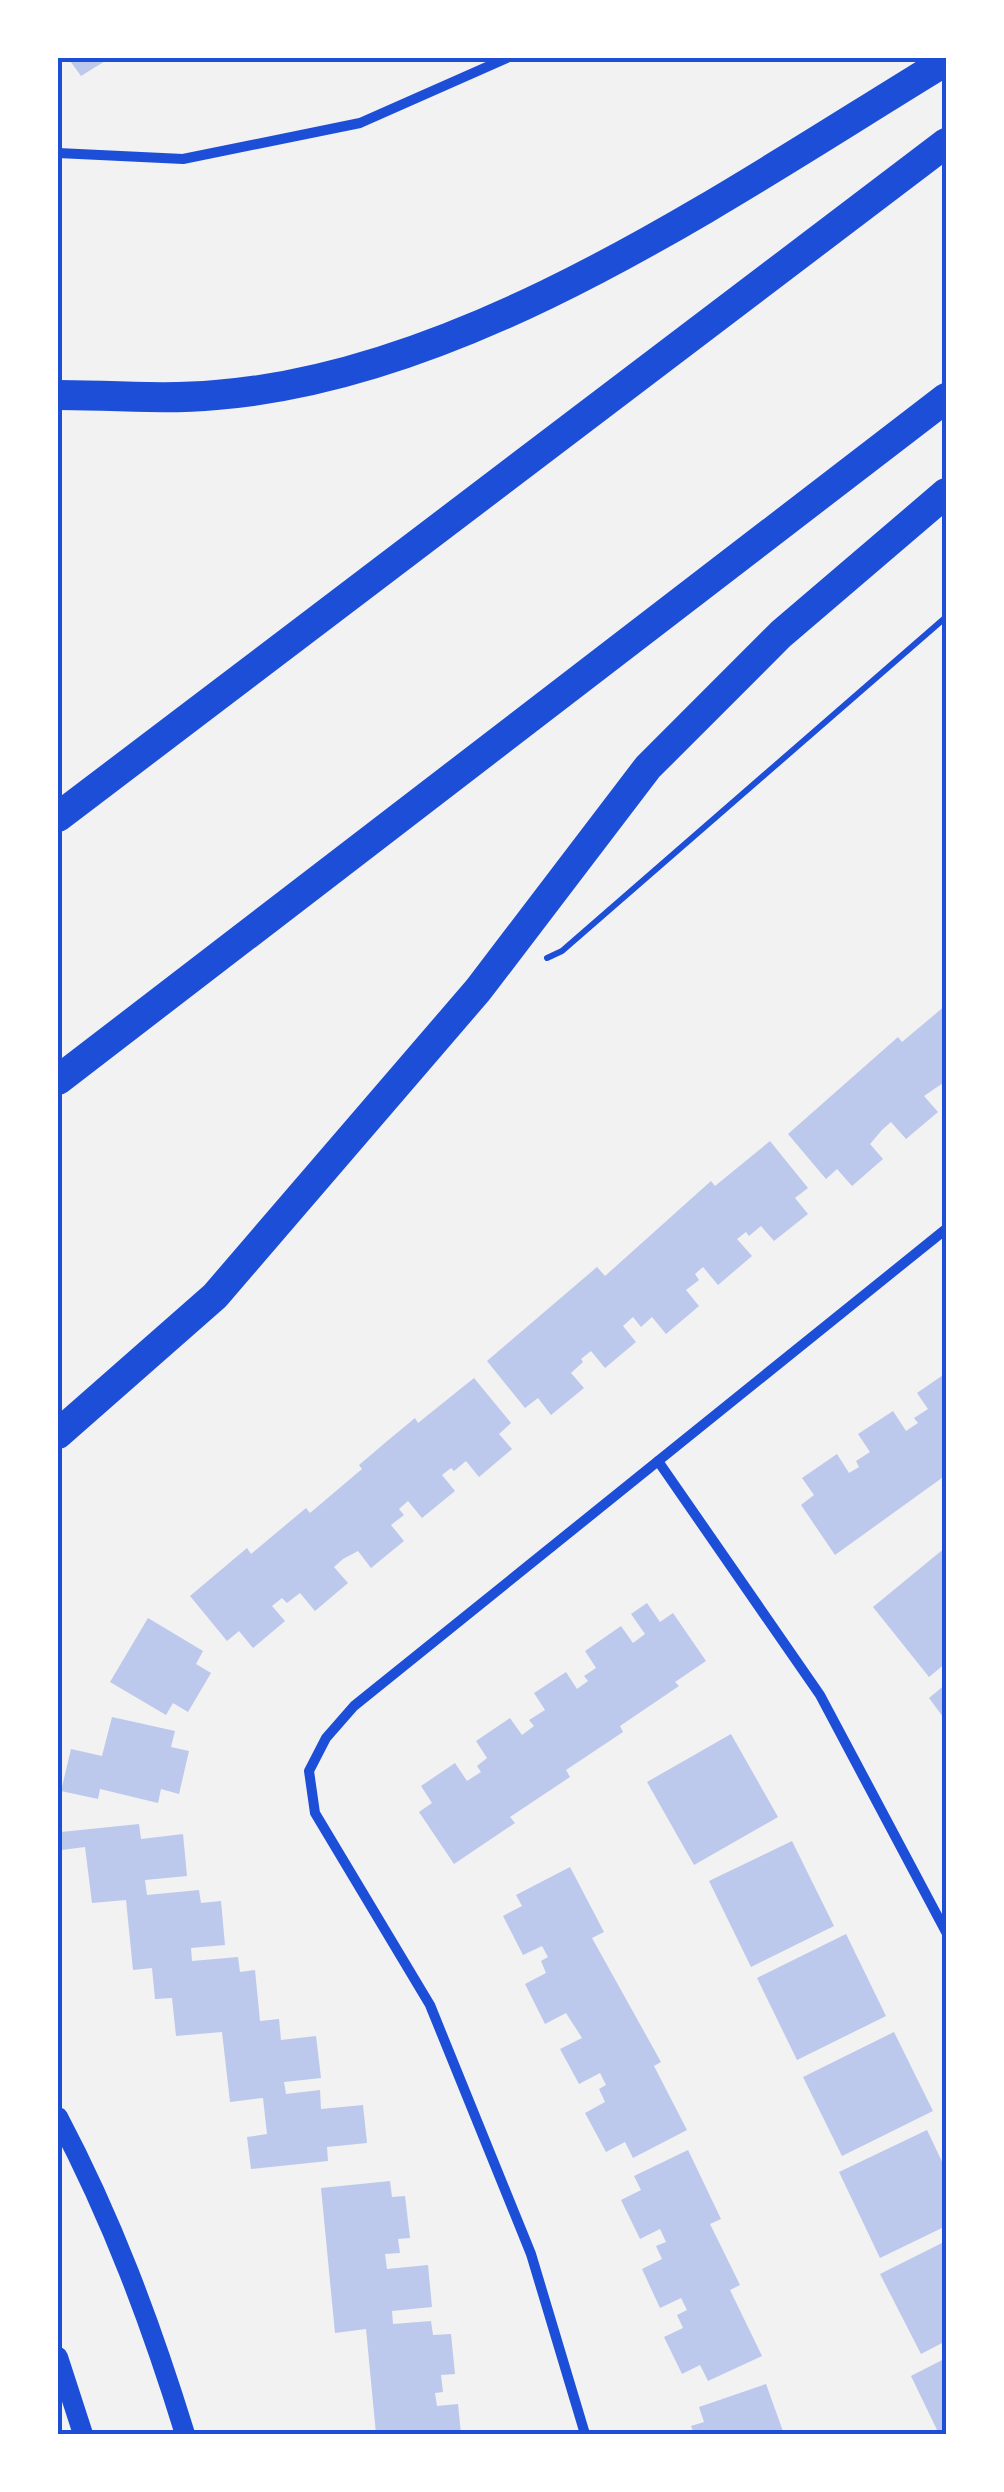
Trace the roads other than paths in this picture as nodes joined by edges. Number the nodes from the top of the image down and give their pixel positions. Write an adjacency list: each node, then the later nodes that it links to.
1 (507, 58): 4 (street)
2 (946, 62): 5 (highway)
3 (946, 143): 8 (highway)
4 (58, 153)
5 (58, 395)
6 (946, 398): 9 (highway)
7 (946, 493): 11 (highway)
8 (58, 818)
9 (58, 1080)
10 (946, 1228): 12 (street)
11 (58, 1434)
12 (658, 1461): 13 (street); 18 (street)
13 (946, 1932)
14 (58, 2117): 17 (main road)
15 (58, 2356): 16 (main road)
16 (83, 2434)
17 (184, 2434)
18 (585, 2434)

